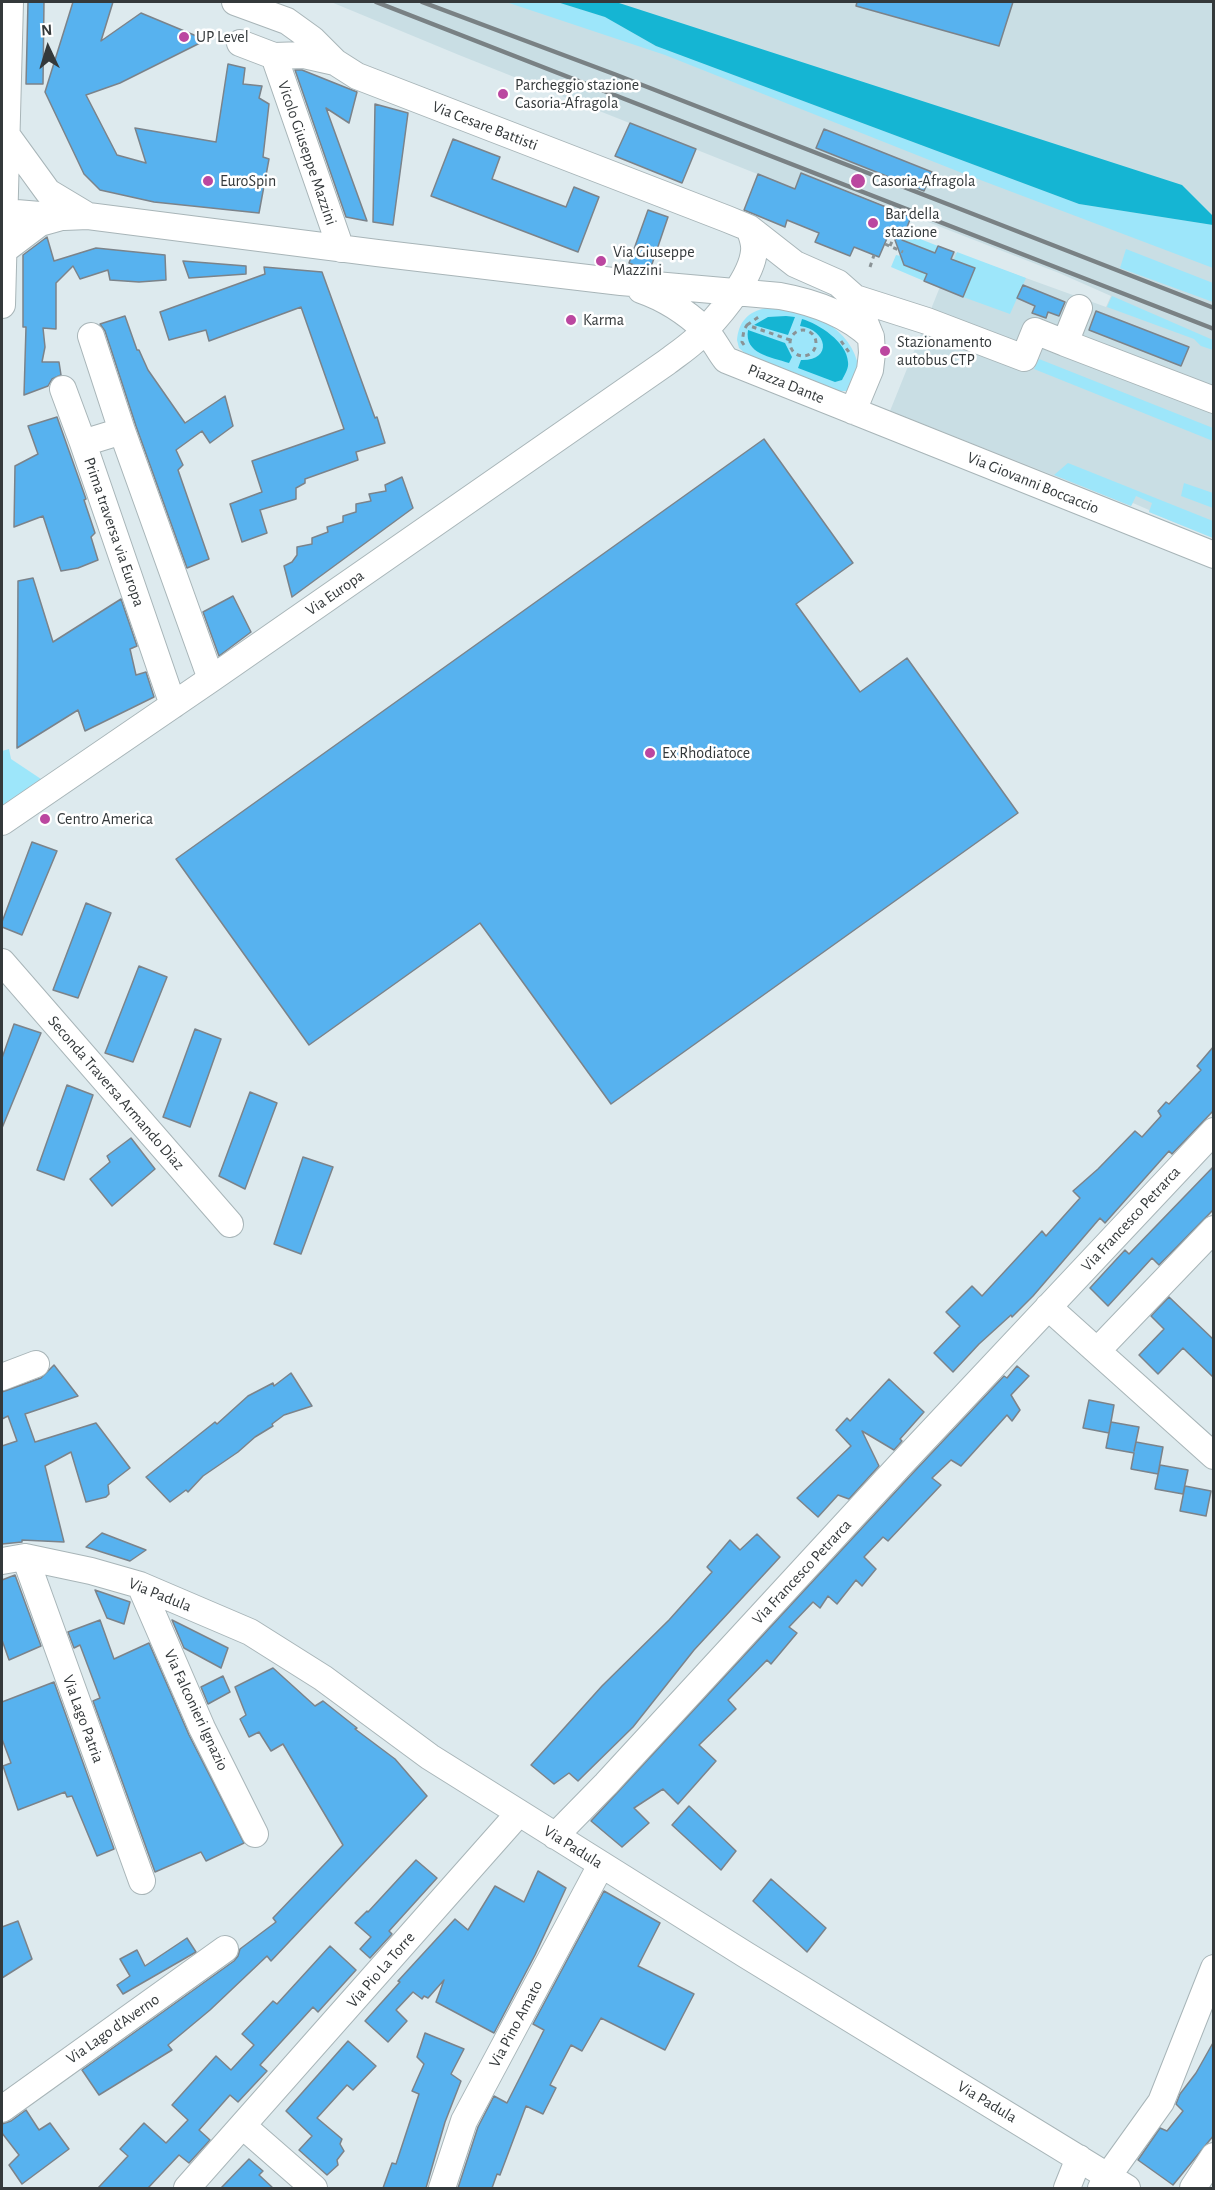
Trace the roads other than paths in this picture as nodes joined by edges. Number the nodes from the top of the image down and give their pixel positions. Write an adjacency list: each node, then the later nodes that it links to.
1 (10, 2): 6 (street)
2 (235, 2): 5 (street, Via Cesare Battisti)
3 (240, 43): 4 (street)
4 (274, 56): 5 (street); 10 (street, Vicolo Giuseppe Mazzini)
5 (335, 62): 9 (street, Via Cesare Battisti)
6 (6, 134): 7 (street); 8 (street)
7 (4, 212): 8 (street); 11 (street)
8 (76, 216): 10 (street); 11 (street)
9 (749, 228): 13 (street); 14 (street)
10 (340, 249): 12 (street)
11 (3, 251): 15 (street)
12 (621, 282): 13 (street); 19 (street)
13 (736, 291): 18 (street); 19 (street)
14 (855, 298): 18 (street); 20 (street)
15 (2, 305)
16 (1079, 308): 20 (street)
17 (91, 336): 24 (street)
18 (871, 337): 23 (street)
19 (712, 340): 23 (street, Piazza Dante); 27 (street, Via Europa)
20 (1065, 343): 22 (street)
21 (63, 389): 25 (street)
22 (1214, 400)
23 (853, 411): 26 (street, Via Giovanni Boccaccio)
24 (122, 431): 25 (street, Prima traversa via Europa); 27 (street)
25 (83, 443): 28 (street, Prima traversa via Europa)
26 (1214, 555)
27 (211, 679): 28 (street, Via Europa)
28 (173, 705): 29 (street, Via Europa)
29 (2, 822)
30 (2, 962): 32 (street, Seconda Traversa Armando Diaz)
31 (1214, 1131): 34 (street, Via Francesco Petrarca)
32 (230, 1224)
33 (1214, 1229): 35 (street)
34 (1048, 1307): 35 (street); 43 (street, Via Francesco Petrarca)
35 (1097, 1351): 38 (street)
36 (36, 1364): 37 (street)
37 (2, 1377)
38 (1214, 1456)
39 (13, 1559): 40 (street, Via Padula); 45 (street, Via Lago Patria)
40 (140, 1585): 41 (street, Via Padula); 42 (street, Via Falconieri Ignazio)
41 (519, 1813): 43 (street, Via Padula); 49 (street, Via Pio La Torre)
42 (255, 1834)
43 (555, 1836): 44 (street, Via Padula)
44 (601, 1865): 51 (street, Via Padula); 55 (street, Via Pino Amato)
45 (142, 1881)
46 (225, 1949): 48 (street, Via Lago d'Averno)
47 (1214, 1968): 52 (street)
48 (2, 2109)
49 (243, 2126): 53 (street, Via Pio La Torre); 54 (street)
50 (1214, 2156): 57 (street)
51 (1079, 2158): 52 (street, Via Padula); 56 (street)
52 (1112, 2184)
53 (187, 2188)
54 (314, 2188)
55 (442, 2188)
56 (1067, 2188)
57 (1193, 2188)

